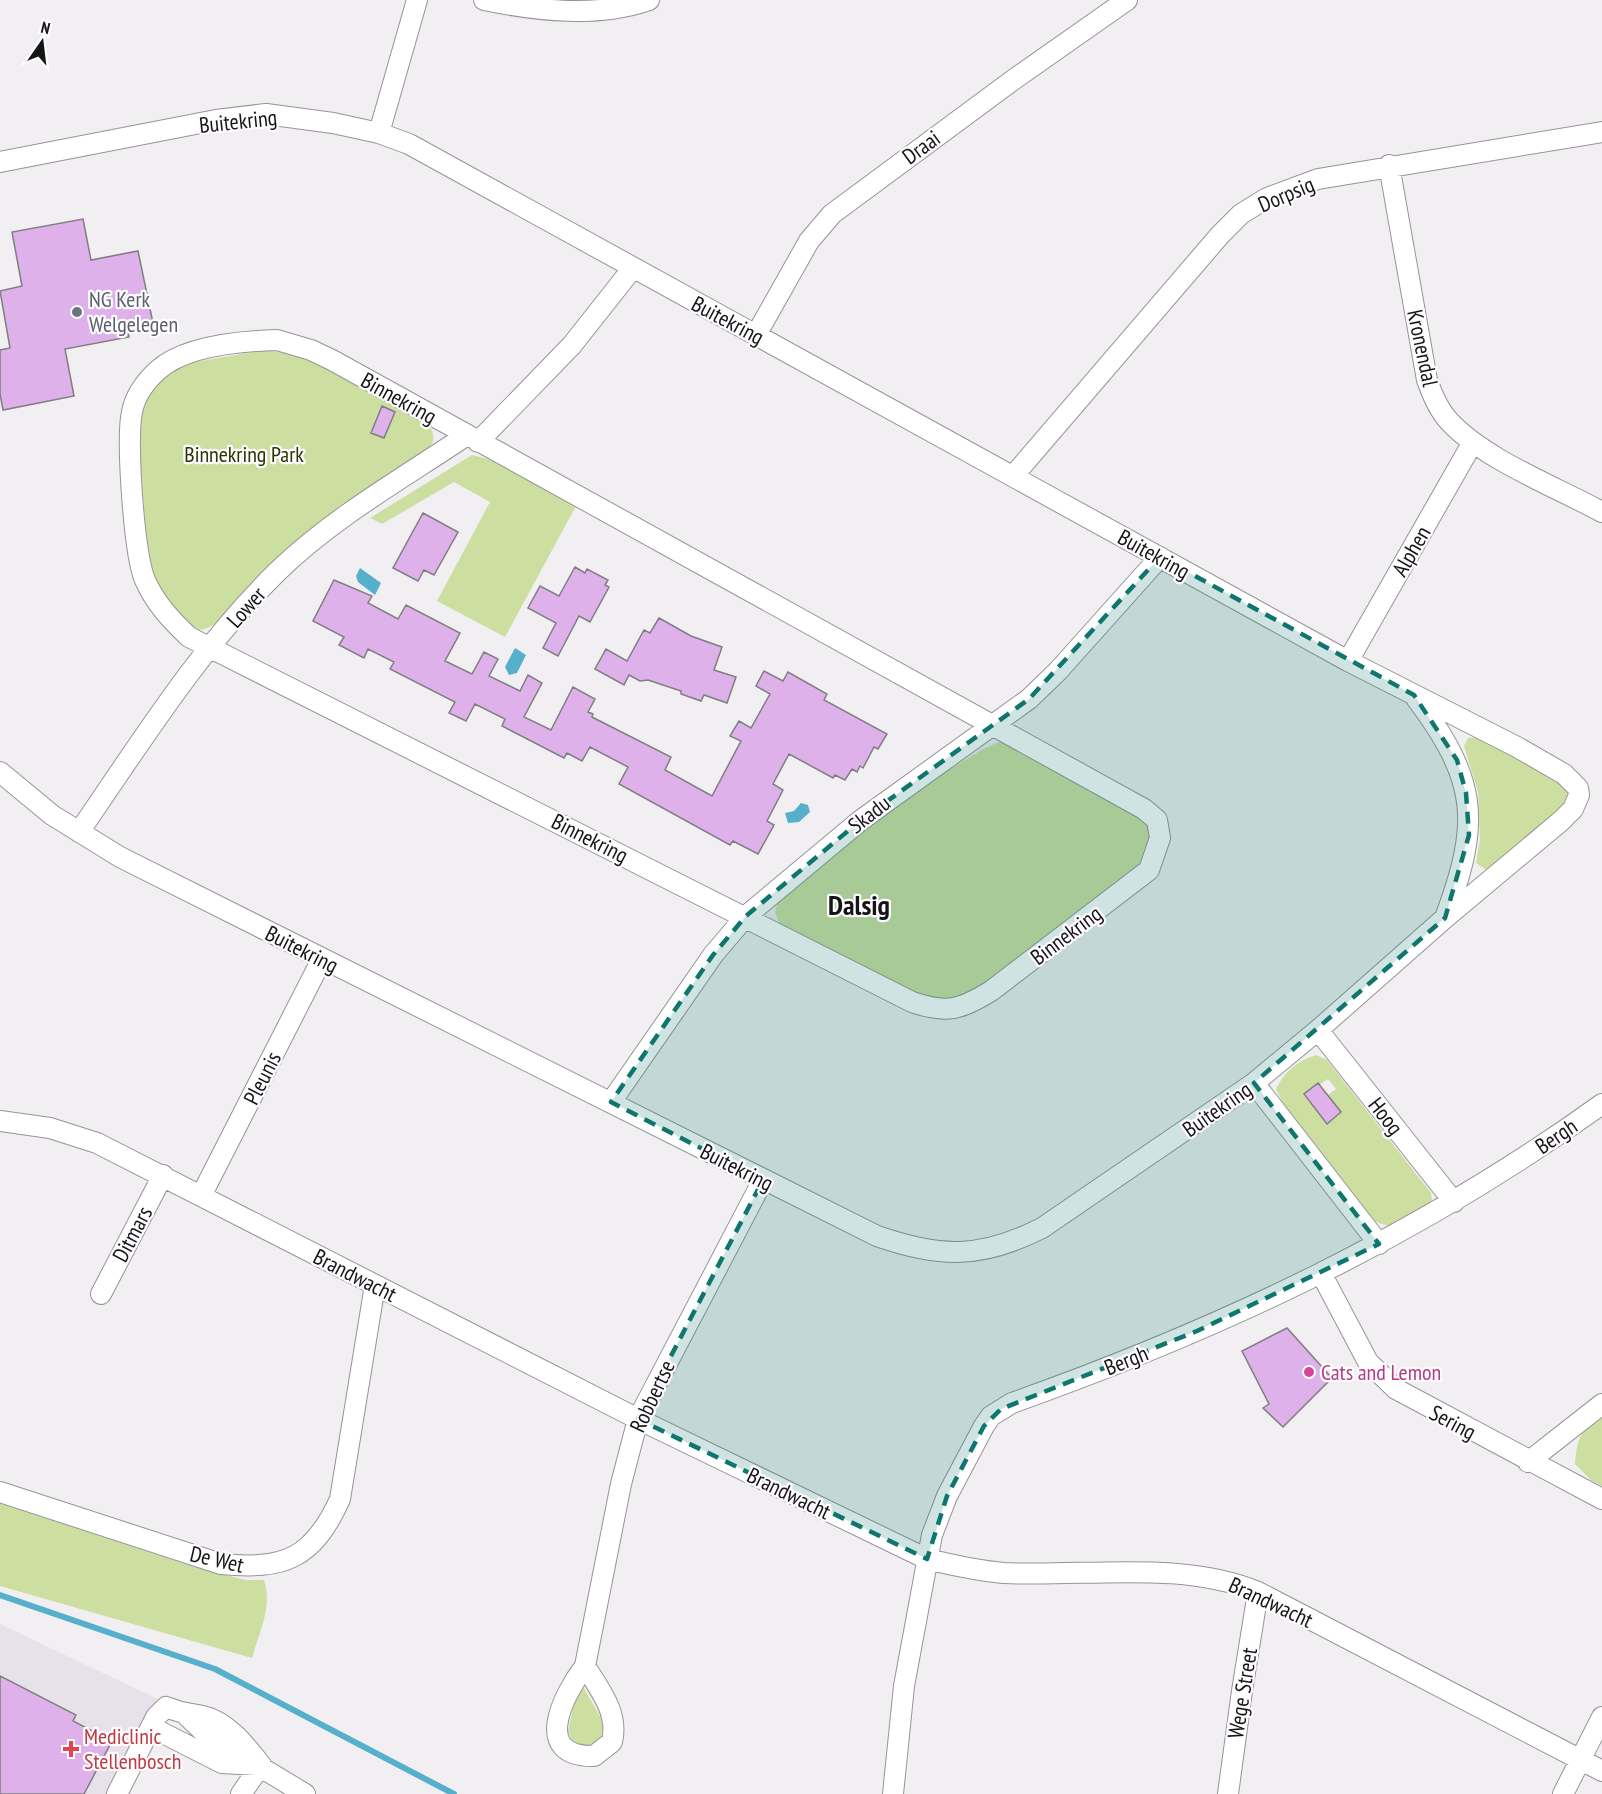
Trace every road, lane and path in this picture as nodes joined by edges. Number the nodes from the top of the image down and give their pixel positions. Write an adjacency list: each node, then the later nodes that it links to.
1 (417, 0): 6 (street)
2 (484, 0): 3 (street)
3 (650, 0)
4 (1127, 0): 10 (street, Draai)
5 (1602, 132): 8 (street, Dorpsig)
6 (379, 133): 7 (street, Buitekring); 9 (street, Buitekring)
7 (0, 162)
8 (1389, 165): 12 (street, Kronendal); 13 (street, Dorpsig)
9 (633, 269): 10 (street, Buitekring); 11 (street, Lower)
10 (756, 335): 13 (street, Buitekring)
11 (473, 439): 16 (street, Lower); 16 (street, Binnekring); 19 (street, Binnekring)
12 (1473, 442): 14 (street, Kronendal); 17 (street, Alphen)
13 (1014, 475): 15 (street, Buitekring)
14 (1602, 512)
15 (1160, 557): 17 (street, Buitekring); 19 (street, Skadu)
16 (209, 648): 21 (street, Lower); 22 (street, Binnekring)
17 (1348, 661): 18 (street, Buitekring)
18 (1414, 695): 23 (street, Buitekring); 23 (street, Buitekring)
19 (995, 724): 22 (street, Skadu); 22 (street, Binnekring)
20 (0, 772): 21 (street, Buitekring)
21 (79, 832): 24 (street, Buitekring)
22 (746, 916): 27 (street, Skadu)
23 (1445, 918): 25 (street, Buitekring)
24 (322, 959): 27 (street, Buitekring); 32 (street, Pleunis)
25 (1318, 1030): 26 (street, Buitekring); 33 (street, Hoog)
26 (1254, 1083): 31 (street, Buitekring); 34 (street)
27 (611, 1102): 31 (street, Buitekring)
28 (1602, 1104): 33 (street, Bergh)
29 (0, 1121): 30 (street, Brandwacht)
30 (163, 1174): 32 (street, Brandwacht); 37 (street, Ditmars)
31 (763, 1180): 39 (street, Robbertse)
32 (201, 1196): 36 (street, Brandwacht)
33 (1454, 1202): 34 (street, Bergh)
34 (1379, 1244): 35 (street, Bergh)
35 (1322, 1275): 40 (street, Sering); 43 (street, Bergh)
36 (375, 1285): 39 (street, Brandwacht); 41 (street, De Wet)
37 (100, 1294)
38 (1602, 1404): 40 (street)
39 (638, 1419): 43 (street, Brandwacht); 45 (street, Robbertse)
40 (1528, 1462): 42 (street, Sering)
41 (0, 1492)
42 (1602, 1499)
43 (927, 1559): 44 (street, Brandwacht); 54 (street, Bergh)
44 (1258, 1592): 48 (street, Brandwacht); 55 (street, Wege Street)
45 (585, 1666)
46 (1602, 1717): 48 (street)
47 (151, 1727): 49 (street); 49 (street); 51 (street)
48 (1581, 1760): 50 (street, Brandwacht); 56 (street)
49 (261, 1765): 52 (street); 53 (street)
50 (1602, 1771)
51 (117, 1794)
52 (241, 1794)
53 (305, 1794)
54 (893, 1794)
55 (1228, 1794)
56 (1563, 1794)

